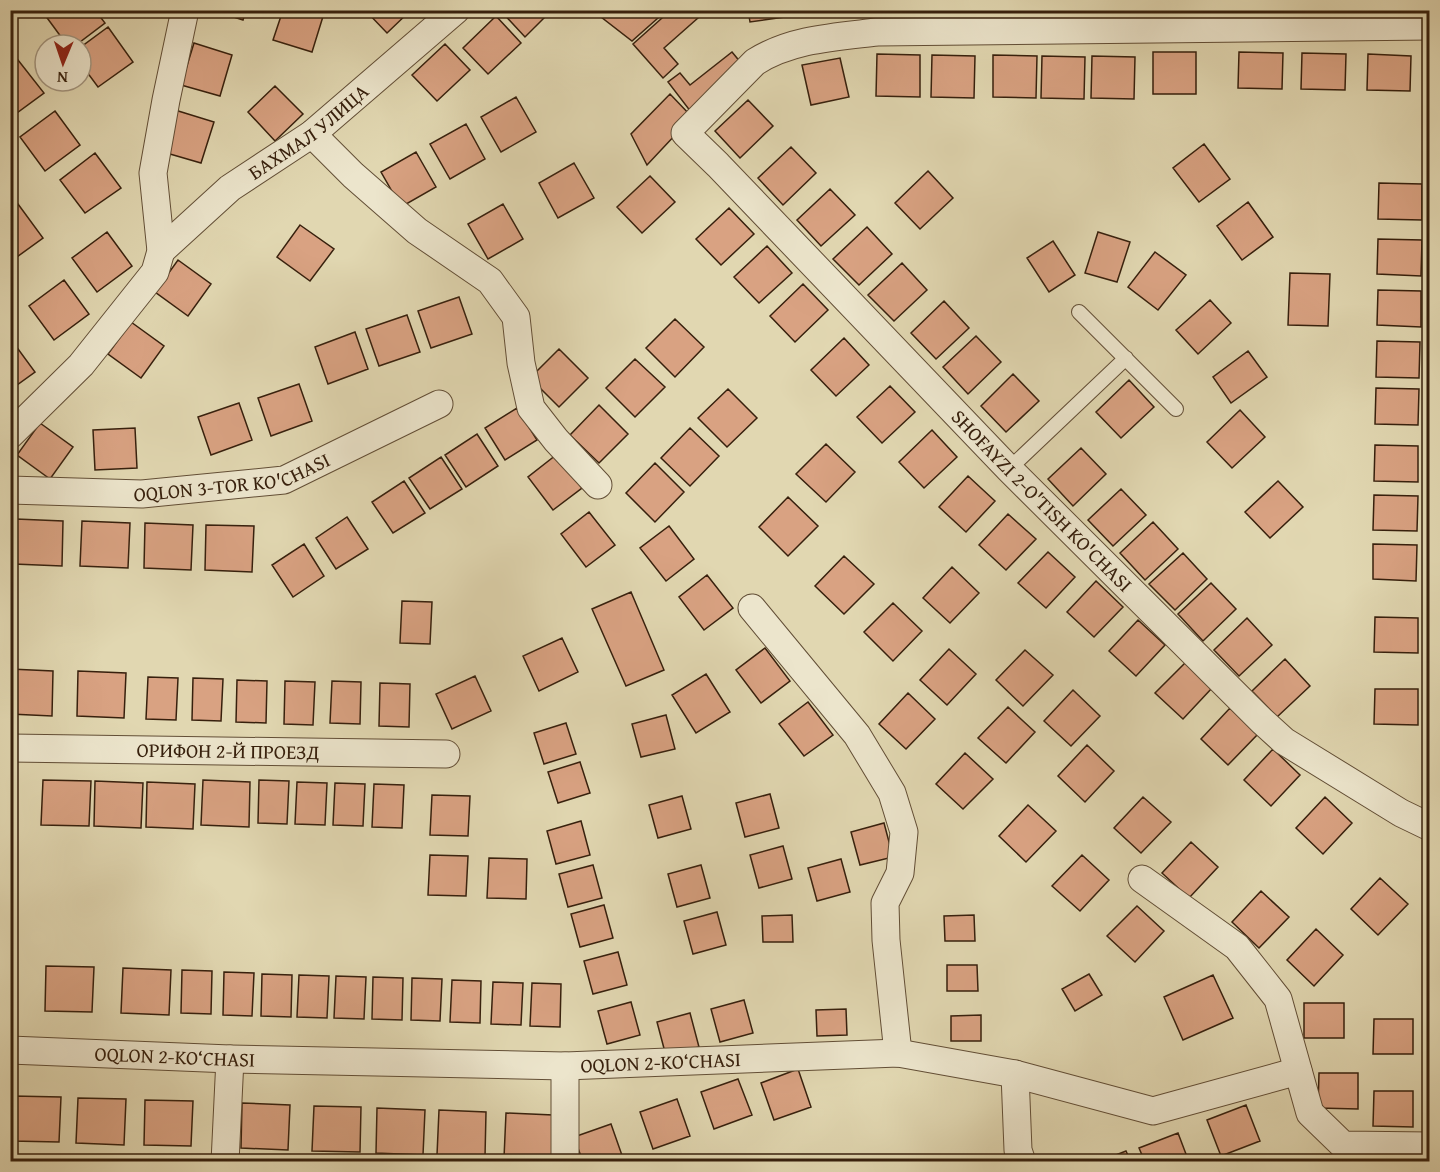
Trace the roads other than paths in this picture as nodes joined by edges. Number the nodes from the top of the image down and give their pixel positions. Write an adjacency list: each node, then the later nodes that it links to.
1 (185, 10): 5 (street, БАХМАЛ УЛИЦА)
2 (456, 10): 4 (street, БАХМАЛ УЛИЦА)
3 (1430, 26): 11 (street, SHOFAYZI 2-O'TISH KO'CHASI)
4 (312, 134): 5 (street, БАХМАЛ УЛИЦА); 12 (street)
5 (161, 251): 10 (street, БАХМАЛ УЛИЦА)
6 (1078, 312): 7 (lane)
7 (1126, 358): 9 (lane); 11 (lane)
8 (439, 404): 13 (street, OQLON 3-TOR KO'CHASI)
9 (1176, 409)
10 (10, 435)
11 (1010, 469): 17 (street, SHOFAYZI 2-O'TISH KO'CHASI)
12 (598, 485)
13 (10, 490)
14 (752, 608): 20 (street)
15 (10, 748): 16 (street, ОРИФОН 2-Й ПРОЕЗД)
16 (446, 754)
17 (1430, 827)
18 (1142, 879): 23 (street)
19 (10, 1050): 21 (street, OQLON 2-KO‘CHASI)
20 (898, 1053): 22 (street, OQLON 2-KO‘CHASI); 24 (street, OQLON 2-KO‘CHASI)
21 (230, 1059): 22 (street, OQLON 2-KO‘CHASI); 26 (street)
22 (565, 1065): 27 (street)
23 (1298, 1071): 24 (street, OQLON 2-KO‘CHASI); 25 (street)
24 (1015, 1074): 28 (street)
25 (1430, 1146)
26 (225, 1161)
27 (565, 1161)
28 (1022, 1161)

